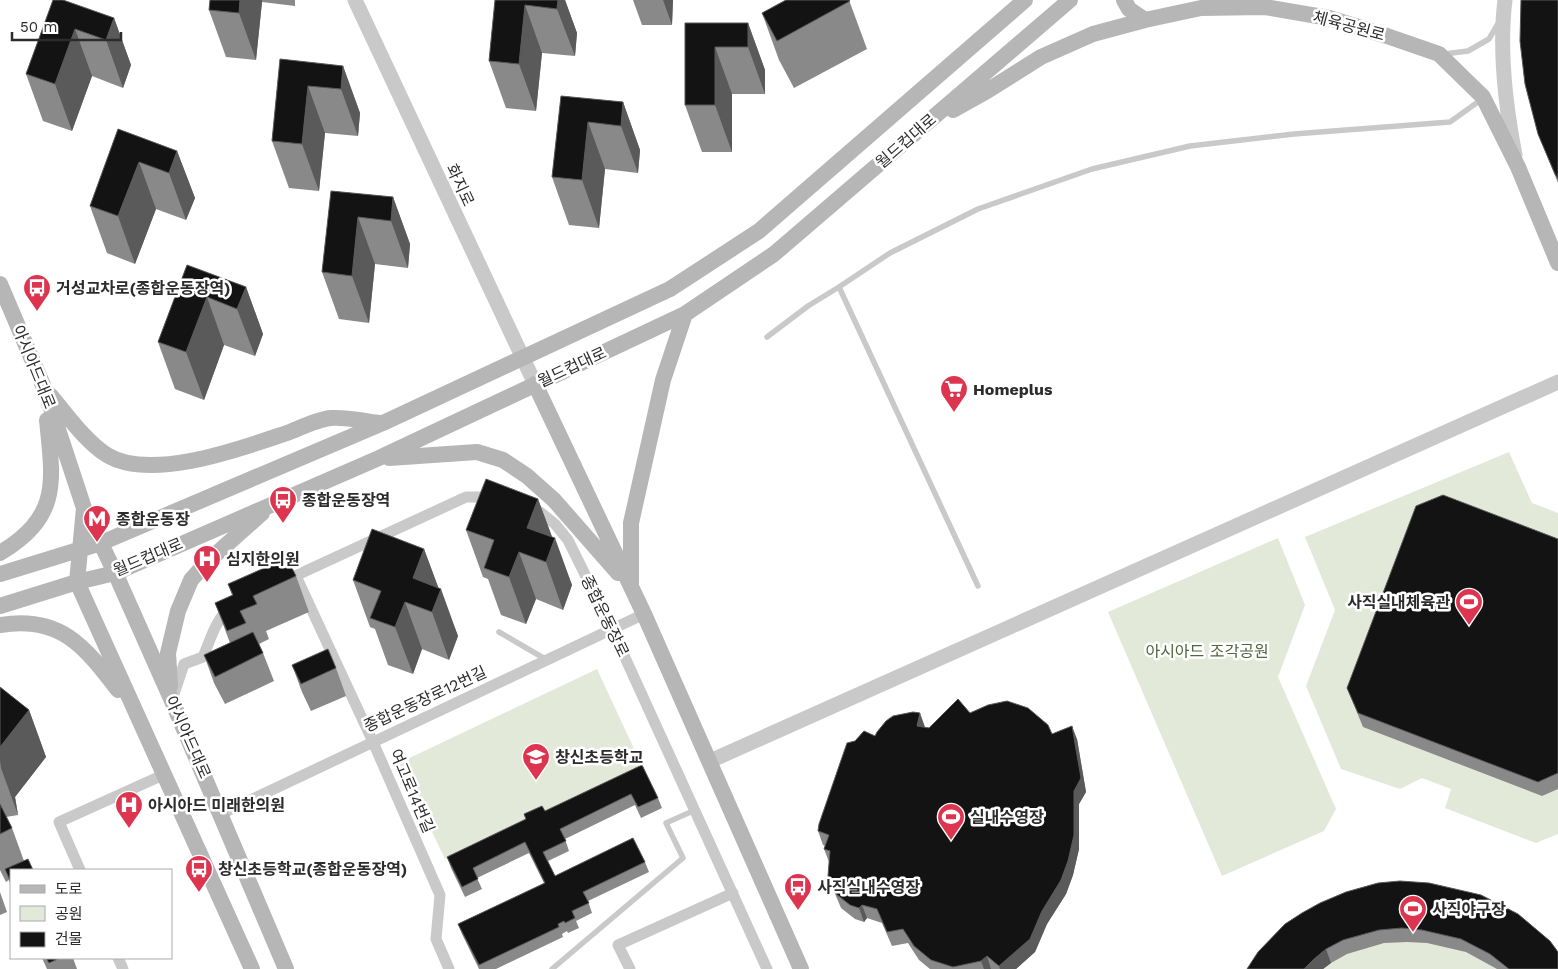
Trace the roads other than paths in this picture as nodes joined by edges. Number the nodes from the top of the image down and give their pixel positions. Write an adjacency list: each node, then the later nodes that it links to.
1 (355, 0): 16 (street, 화지로)
2 (1025, 0): 16 (main road, 월드컵대로)
3 (1070, 0): 9 (main road, 월드컵대로)
4 (1124, 0): 6 (main road)
5 (1504, 7): 7 (lane); 10 (street)
6 (1145, 20): 7 (main road, 체육공원로); 9 (main road, 체육공원로)
7 (1439, 54): 8 (main road, 체육공원로)
8 (1483, 97): 10 (main road, 체육공원로); 13 (lane)
9 (921, 128): 14 (main road, 월드컵대로)
10 (1518, 167): 11 (main road, 체육공원로)
11 (1558, 263)
12 (0, 284): 19 (main road, 아시아드대로)
13 (839, 287): 15 (lane); 34 (lane)
14 (685, 314): 18 (main road, 월드컵대로); 35 (main road)
15 (767, 337)
16 (522, 358): 18 (street, 화지로); 20 (main road, 월드컵대로)
17 (1558, 382): 46 (street)
18 (535, 384): 21 (main road, 월드컵대로); 35 (main road)
19 (45, 390): 20 (main road); 25 (main road, 아시아드대로); 28 (main road)
20 (383, 423): 26 (main road, 월드컵대로)
21 (379, 458): 23 (main road, 월드컵대로); 35 (main road)
22 (506, 499): 31 (street)
23 (274, 503): 29 (main road, 월드컵대로); 43 (main road)
24 (522, 504): 40 (street, 종합운동장로)
25 (84, 508): 26 (main road, 아시아드대로); 27 (main road, 아시아드대로)
26 (101, 544): 27 (main road, 월드컵대로); 29 (main road, 아시아드대로)
27 (80, 550): 30 (main road, 월드컵대로); 32 (main road, 아시아드대로)
28 (0, 553)
29 (115, 573): 32 (main road, 월드컵대로); 43 (main road, 아시아드대로)
30 (0, 574)
31 (296, 576): 33 (street); 45 (street, 여고로14번길)
32 (77, 582): 37 (main road, 월드컵대로); 44 (main road, 아시아드대로)
33 (272, 586)
34 (978, 586)
35 (631, 588): 38 (main road)
36 (240, 600): 43 (street)
37 (0, 606)
38 (644, 614): 40 (street, 종합운동장로12번길); 46 (main road)
39 (0, 625): 44 (main road)
40 (612, 629): 42 (street, 종합운동장로12번길); 48 (street, 종합운동장로)
41 (499, 632): 42 (lane)
42 (548, 660): 45 (street, 종합운동장로12번길)
43 (172, 701): 49 (main road, 아시아드대로)
44 (136, 715): 47 (main road, 아시아드대로)
45 (373, 742): 49 (street, 종합운동장로12번길); 54 (street, 여고로14번길)
46 (710, 761): 58 (main road)
47 (163, 775): 50 (street); 52 (main road, 아시아드대로)
48 (695, 810): 51 (street, 종합운동장로); 55 (lane)
49 (221, 814): 53 (main road, 아시아드대로)
50 (80, 869)
51 (733, 893): 56 (street); 57 (street, 종합운동장로)
52 (252, 969)
53 (286, 969)
54 (449, 969)
55 (552, 969)
56 (630, 969)
57 (767, 969)
58 (802, 969)

